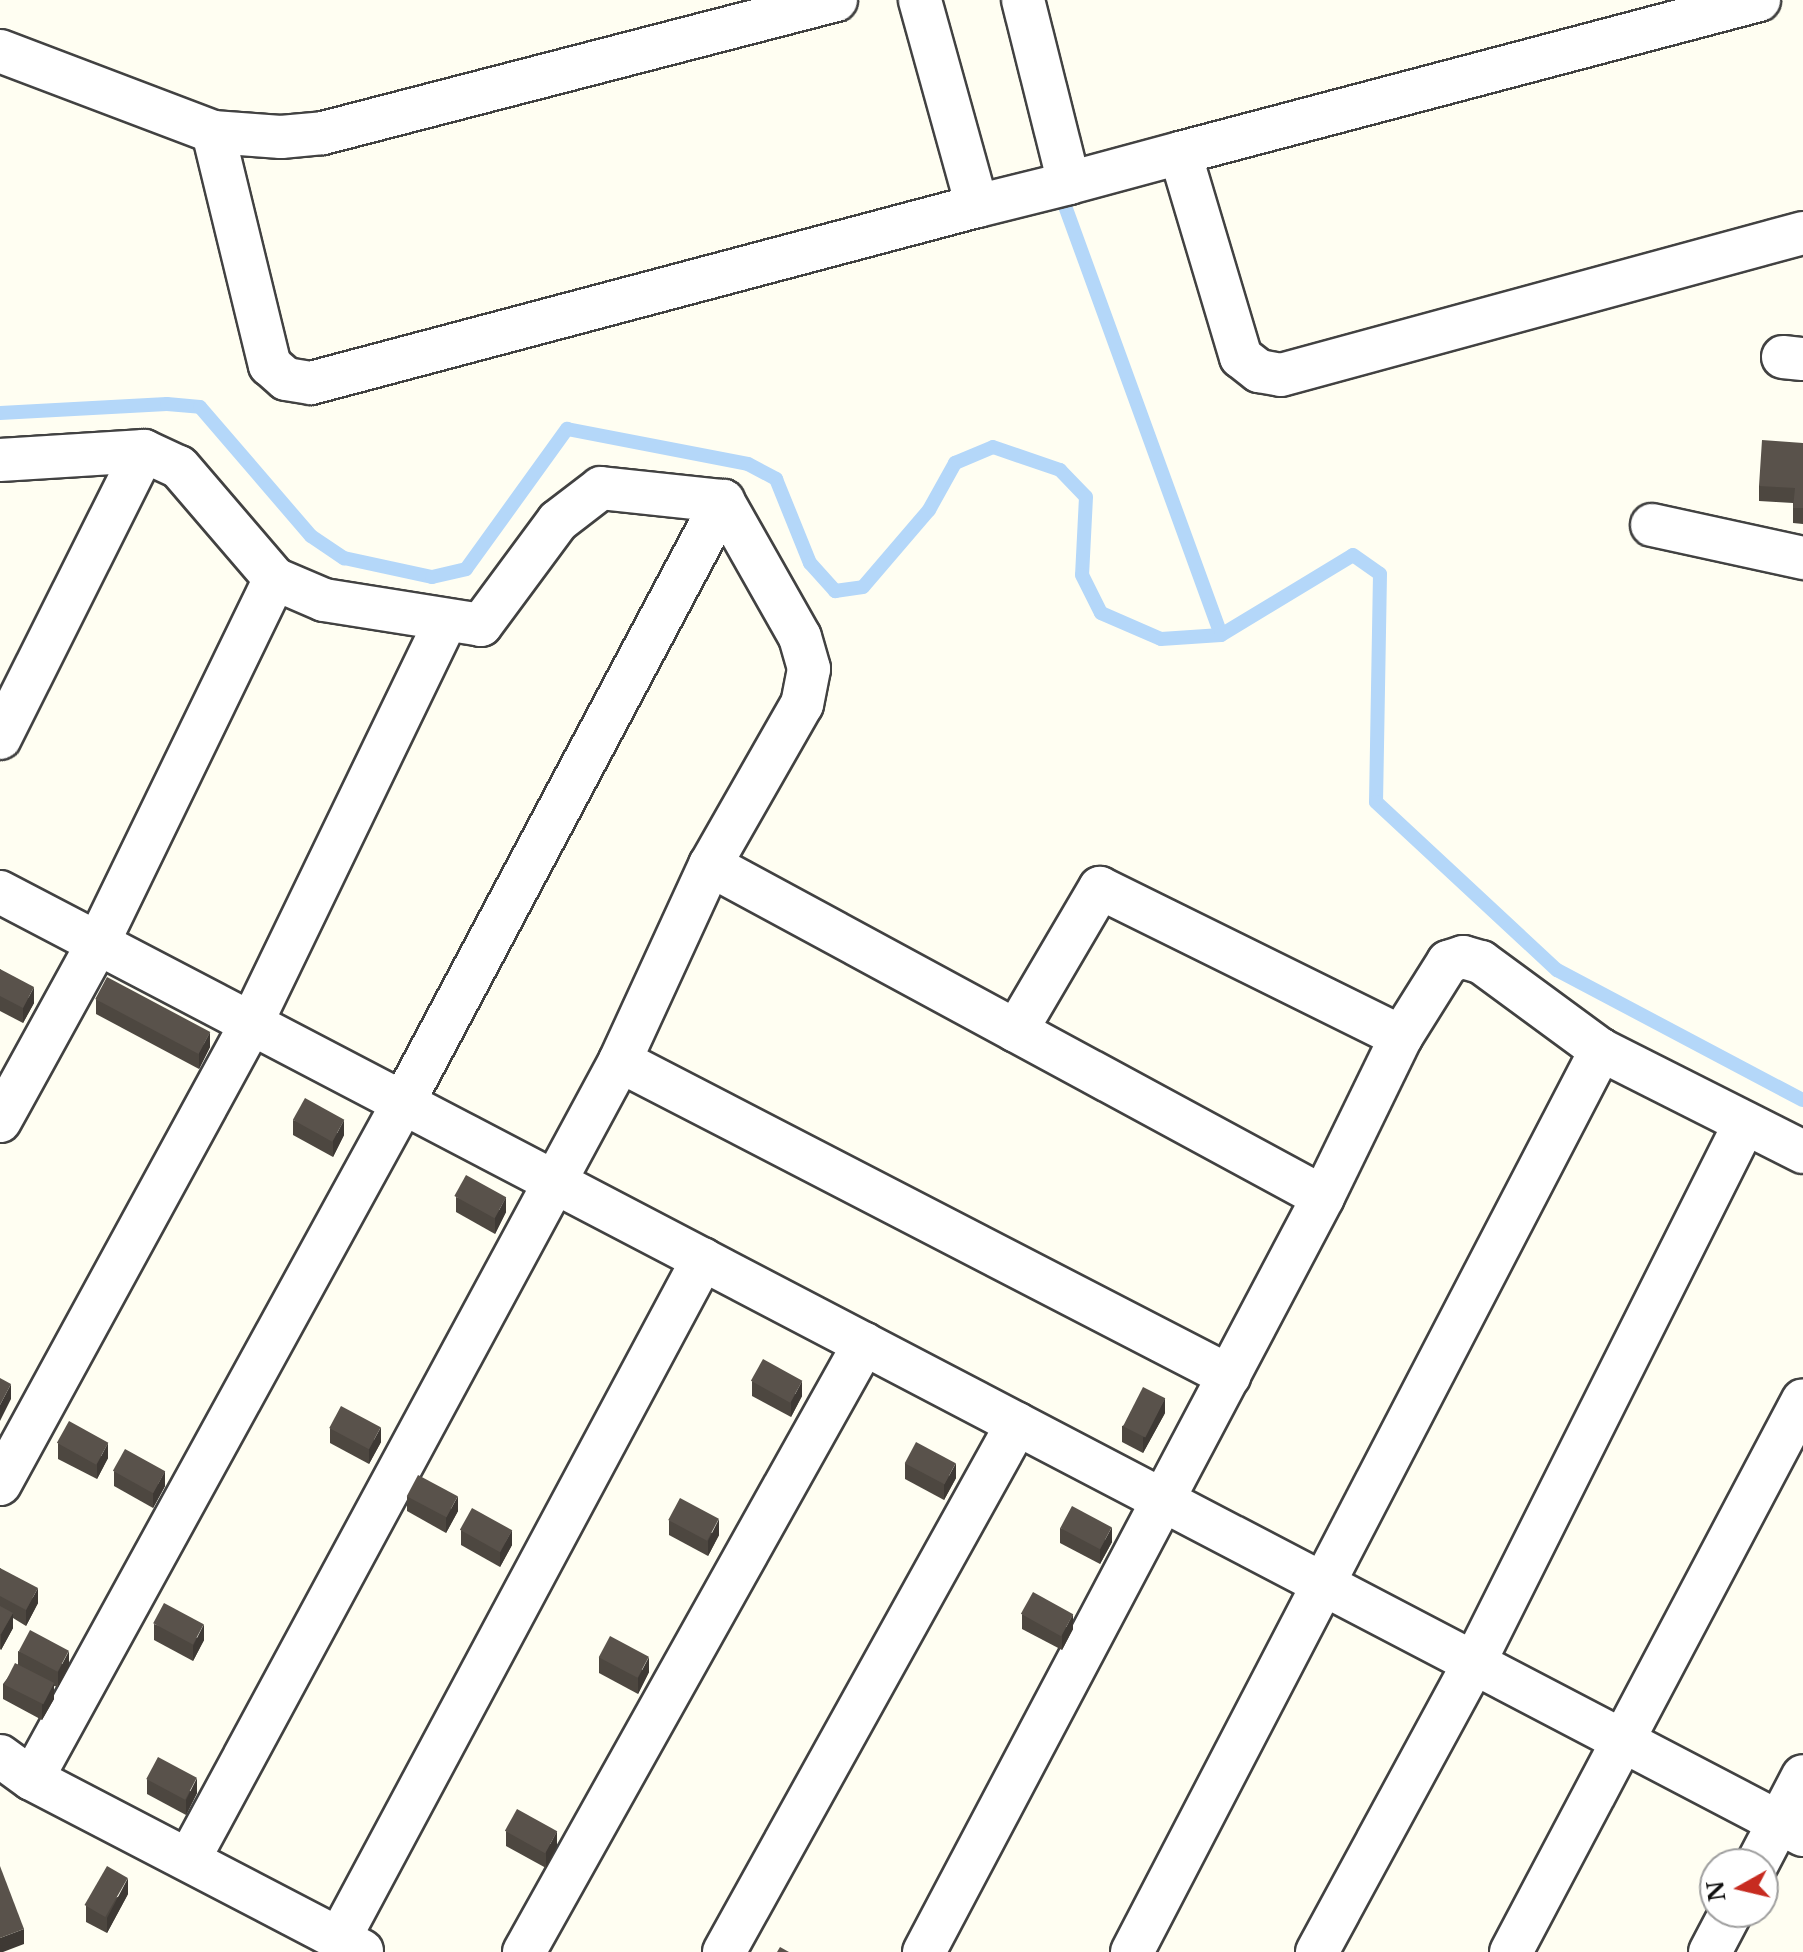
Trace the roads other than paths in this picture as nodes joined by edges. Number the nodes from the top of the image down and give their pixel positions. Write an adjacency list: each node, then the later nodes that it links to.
1 (836, 0): 6 (street)
2 (920, 0): 9 (street)
3 (1023, 0): 8 (street)
4 (1759, 0): 7 (street)
5 (0, 51): 6 (street)
6 (213, 132): 9 (street)
7 (1180, 153): 8 (street); 10 (street)
8 (1069, 183): 9 (street)
9 (977, 206)
10 (1803, 233)
11 (144, 451): 12 (street); 16 (street); 18 (street)
12 (0, 460)
13 (723, 501): 17 (street); 19 (street); 27 (street)
14 (1652, 525): 15 (street)
15 (1803, 558)
16 (275, 579): 17 (street); 21 (street)
17 (446, 621): 22 (street)
18 (0, 738)
19 (710, 865): 23 (street); 26 (street)
20 (0, 892): 21 (street)
21 (98, 943): 22 (street); 28 (street)
22 (251, 1024): 27 (street); 38 (street)
23 (1016, 1031): 24 (street); 32 (street)
24 (1401, 1037): 25 (street); 32 (street)
25 (1601, 1050): 29 (street); 40 (street)
26 (620, 1061): 31 (street); 35 (street)
27 (403, 1103): 31 (street); 43 (street)
28 (0, 1121)
29 (1745, 1123): 30 (street); 41 (street)
30 (1803, 1152)
31 (552, 1181): 33 (street); 47 (street)
32 (1323, 1197): 35 (street)
33 (703, 1259): 34 (street); 49 (street)
34 (864, 1344): 37 (street); 50 (street)
35 (1229, 1376): 39 (street)
36 (1803, 1400): 42 (street)
37 (1017, 1424): 39 (street); 51 (street)
38 (0, 1484)
39 (1163, 1500): 40 (street); 52 (street)
40 (1323, 1584): 41 (street); 53 (street)
41 (1474, 1663): 42 (street); 54 (street)
42 (1625, 1742): 45 (street); 55 (street)
43 (16, 1767): 47 (street)
44 (1803, 1776): 45 (street)
45 (1791, 1829): 46 (street)
46 (1773, 1848)
47 (189, 1859): 49 (street)
48 (1723, 1928): 56 (street)
49 (351, 1945)
50 (524, 1952)
51 (724, 1952)
52 (924, 1952)
53 (1132, 1952)
54 (1317, 1952)
55 (1511, 1952)
56 (1710, 1952)

